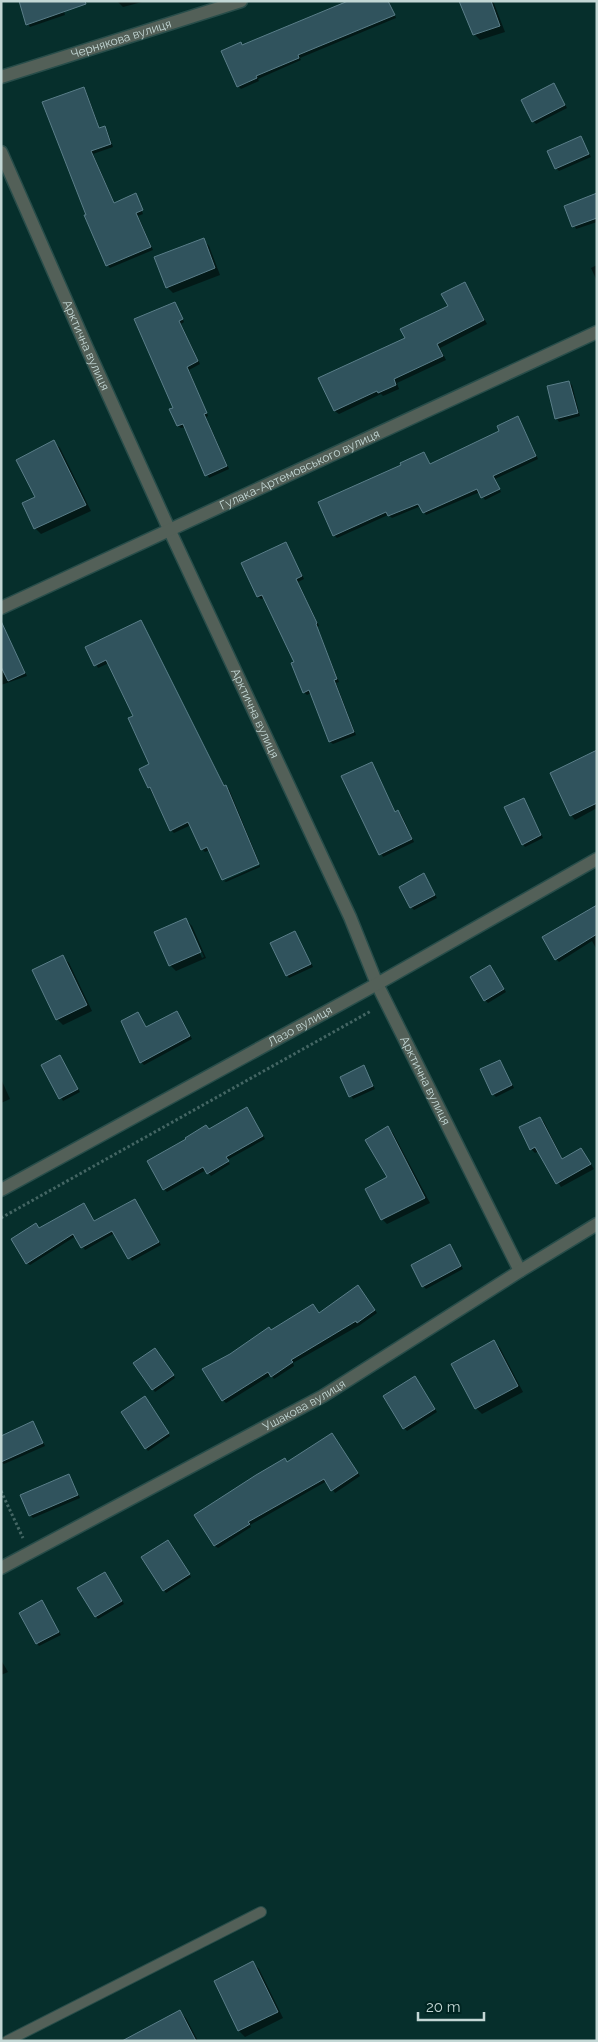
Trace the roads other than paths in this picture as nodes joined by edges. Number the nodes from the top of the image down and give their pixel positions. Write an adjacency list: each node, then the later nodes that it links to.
1 (241, 1): 2 (street, Чернякова вулиця)
2 (1, 77)
3 (1, 152): 5 (street, Арктична вулиця)
4 (597, 332): 5 (street, Гулака-Артемовського вулиця)
5 (169, 529): 6 (street, Гулака-Артемовського вулиця); 8 (street, Арктична вулиця)
6 (1, 608)
7 (597, 859): 8 (street, Лазо вулиця)
8 (377, 984): 9 (street, Лазо вулиця); 11 (street, Арктична вулиця)
9 (1, 1190)
10 (597, 1224): 11 (street, Ушакова вулиця)
11 (520, 1271): 12 (street, Ушакова вулиця)
12 (1, 1568)
13 (261, 1912): 14 (lane)
14 (8, 2041)

